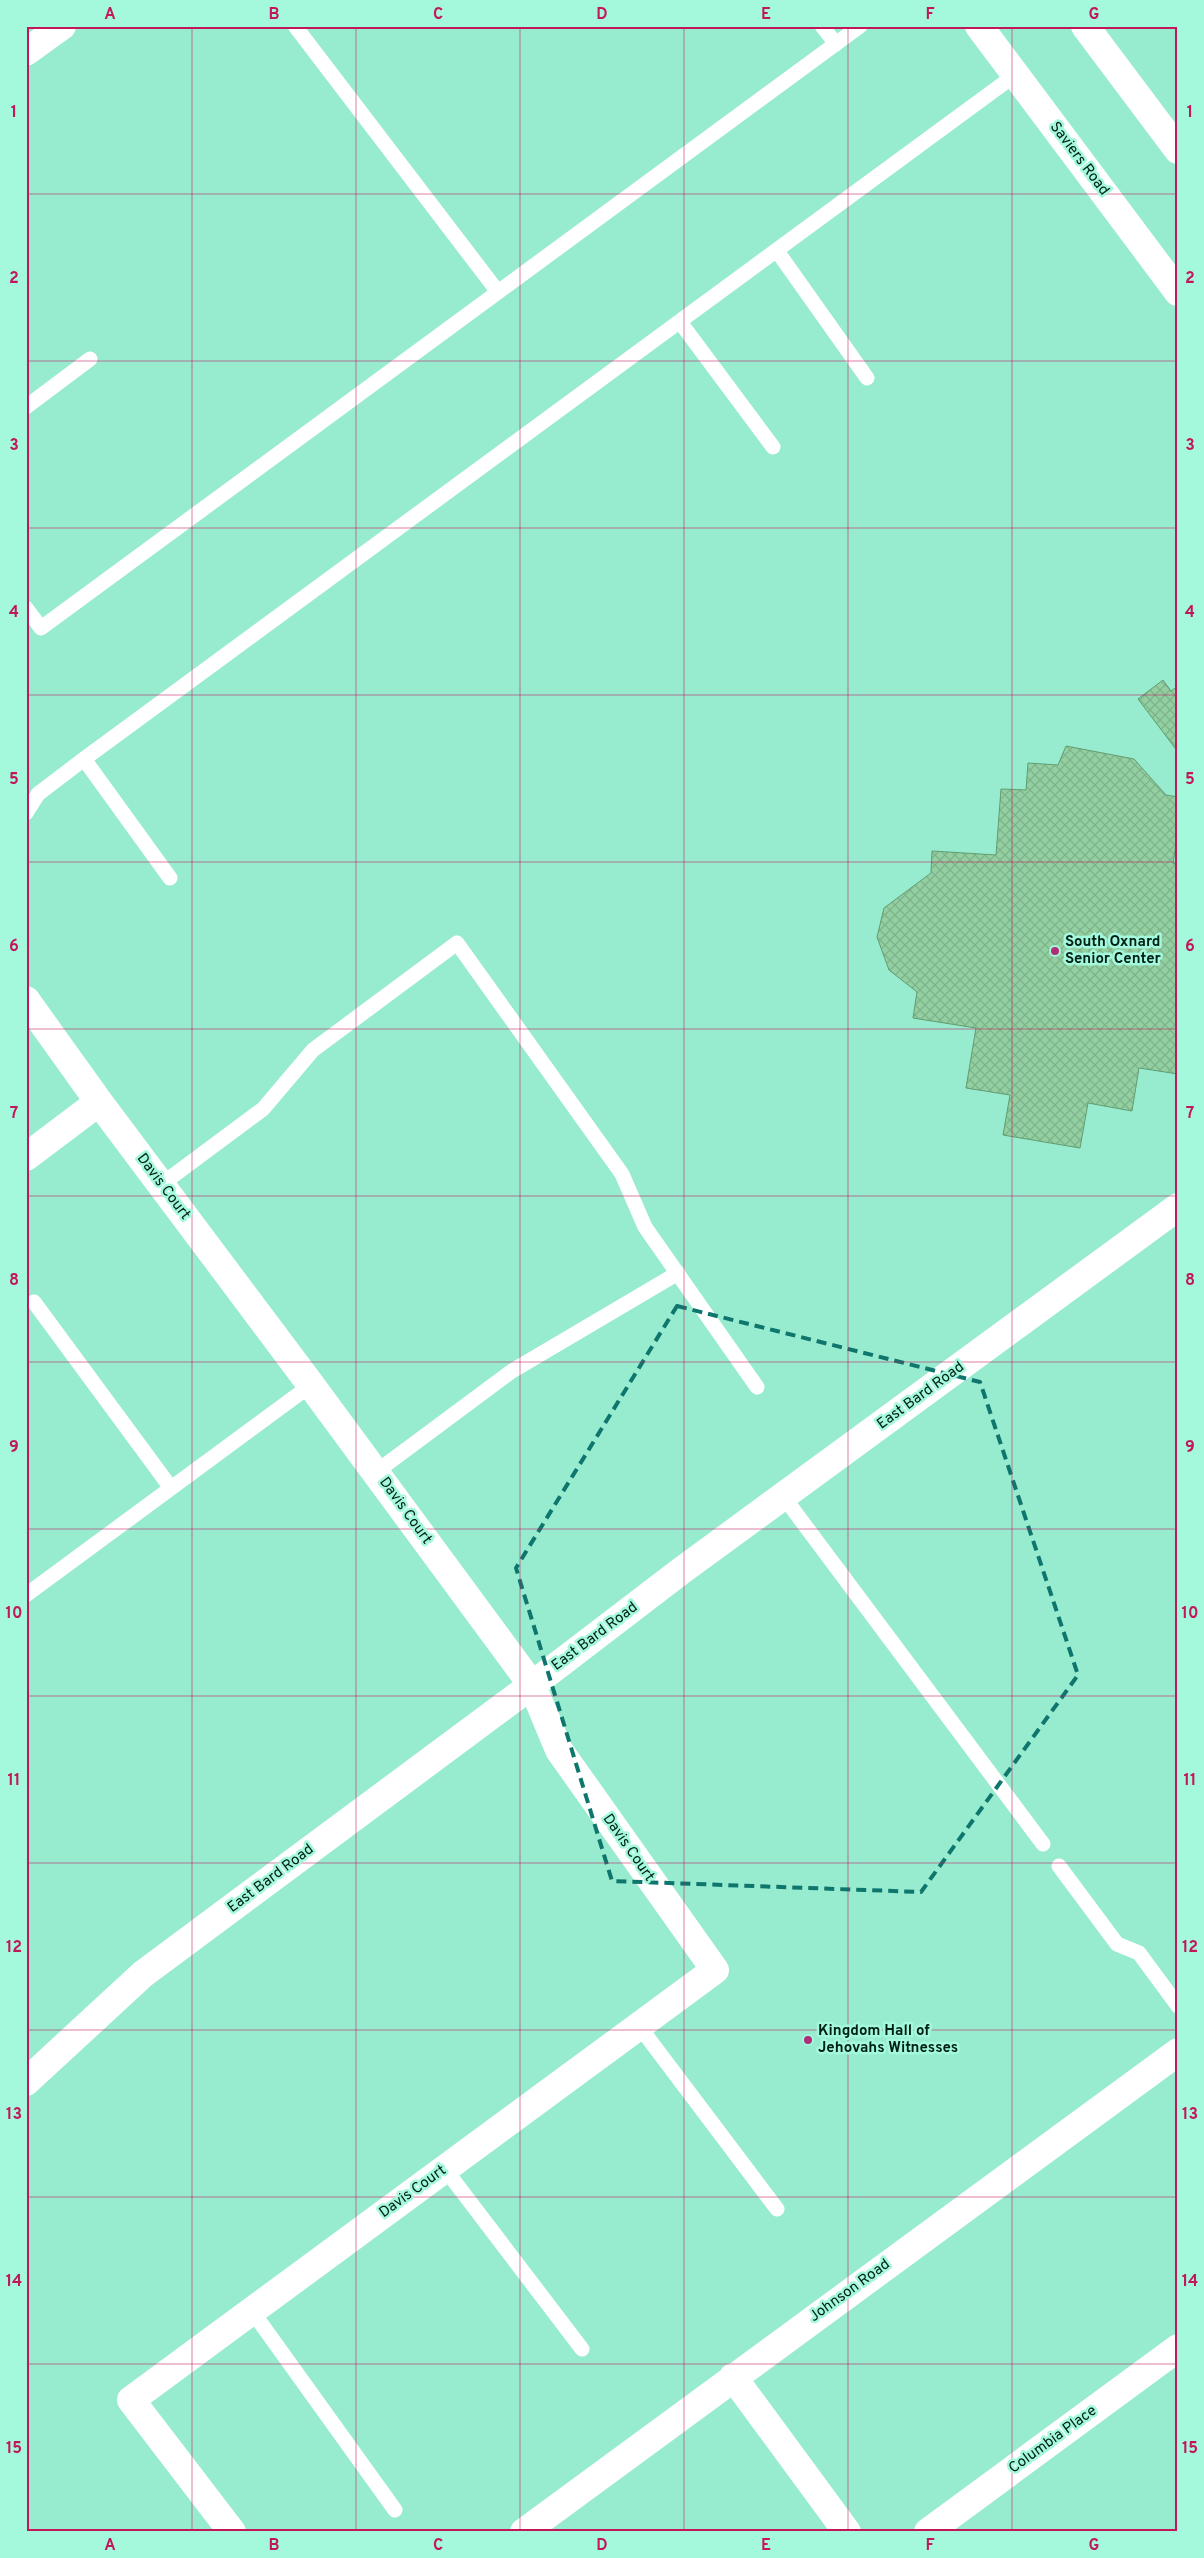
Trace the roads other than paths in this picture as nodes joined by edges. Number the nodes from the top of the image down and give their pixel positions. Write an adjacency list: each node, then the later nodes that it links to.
1 (62, 26): 8 (street)
2 (295, 26): 12 (lane)
3 (822, 26): 7 (lane)
4 (860, 26): 7 (lane)
5 (979, 26): 9 (street, Saviers Road)
6 (1085, 26): 10 (street)
7 (836, 44): 12 (lane)
8 (26, 52)
9 (1015, 74): 11 (lane); 13 (street, Saviers Road)
10 (1178, 150)
11 (777, 251): 14 (lane); 16 (lane)
12 (498, 292): 19 (lane)
13 (1178, 292)
14 (680, 322): 18 (lane); 20 (lane)
15 (90, 359): 17 (lane)
16 (867, 378)
17 (26, 407)
18 (773, 447)
19 (26, 608)
20 (84, 759): 21 (lane); 22 (lane)
21 (26, 813)
22 (170, 878)
23 (26, 1000): 24 (street, Davis Court)
24 (99, 1102): 25 (street); 26 (street, Davis Court)
25 (26, 1158)
26 (162, 1184): 28 (lane); 30 (street, Davis Court)
27 (1178, 1207): 34 (street, East Bard Road)
28 (678, 1273): 31 (lane); 32 (lane)
29 (34, 1302): 33 (lane)
30 (311, 1385): 32 (street, Davis Court); 33 (lane)
31 (757, 1387)
32 (376, 1472): 36 (street, Davis Court)
33 (171, 1488): 35 (lane)
34 (783, 1496): 36 (street, East Bard Road); 37 (lane)
35 (26, 1595)
36 (532, 1685): 40 (street, Davis Court); 42 (street, East Bard Road)
37 (1043, 1844)
38 (1059, 1866): 39 (lane)
39 (1178, 2006)
40 (639, 2026): 43 (street, Davis Court); 44 (lane)
41 (1178, 2052): 48 (street, Johnson Road)
42 (26, 2082)
43 (445, 2169): 45 (street, Davis Court); 47 (lane)
44 (777, 2209)
45 (252, 2312): 49 (lane); 50 (street, Davis Court)
46 (1178, 2348): 53 (street, Columbia Place)
47 (582, 2349)
48 (732, 2377): 51 (street, Johnson Road); 52 (street)
49 (395, 2510)
50 (232, 2532)
51 (524, 2532)
52 (846, 2532)
53 (928, 2532)

